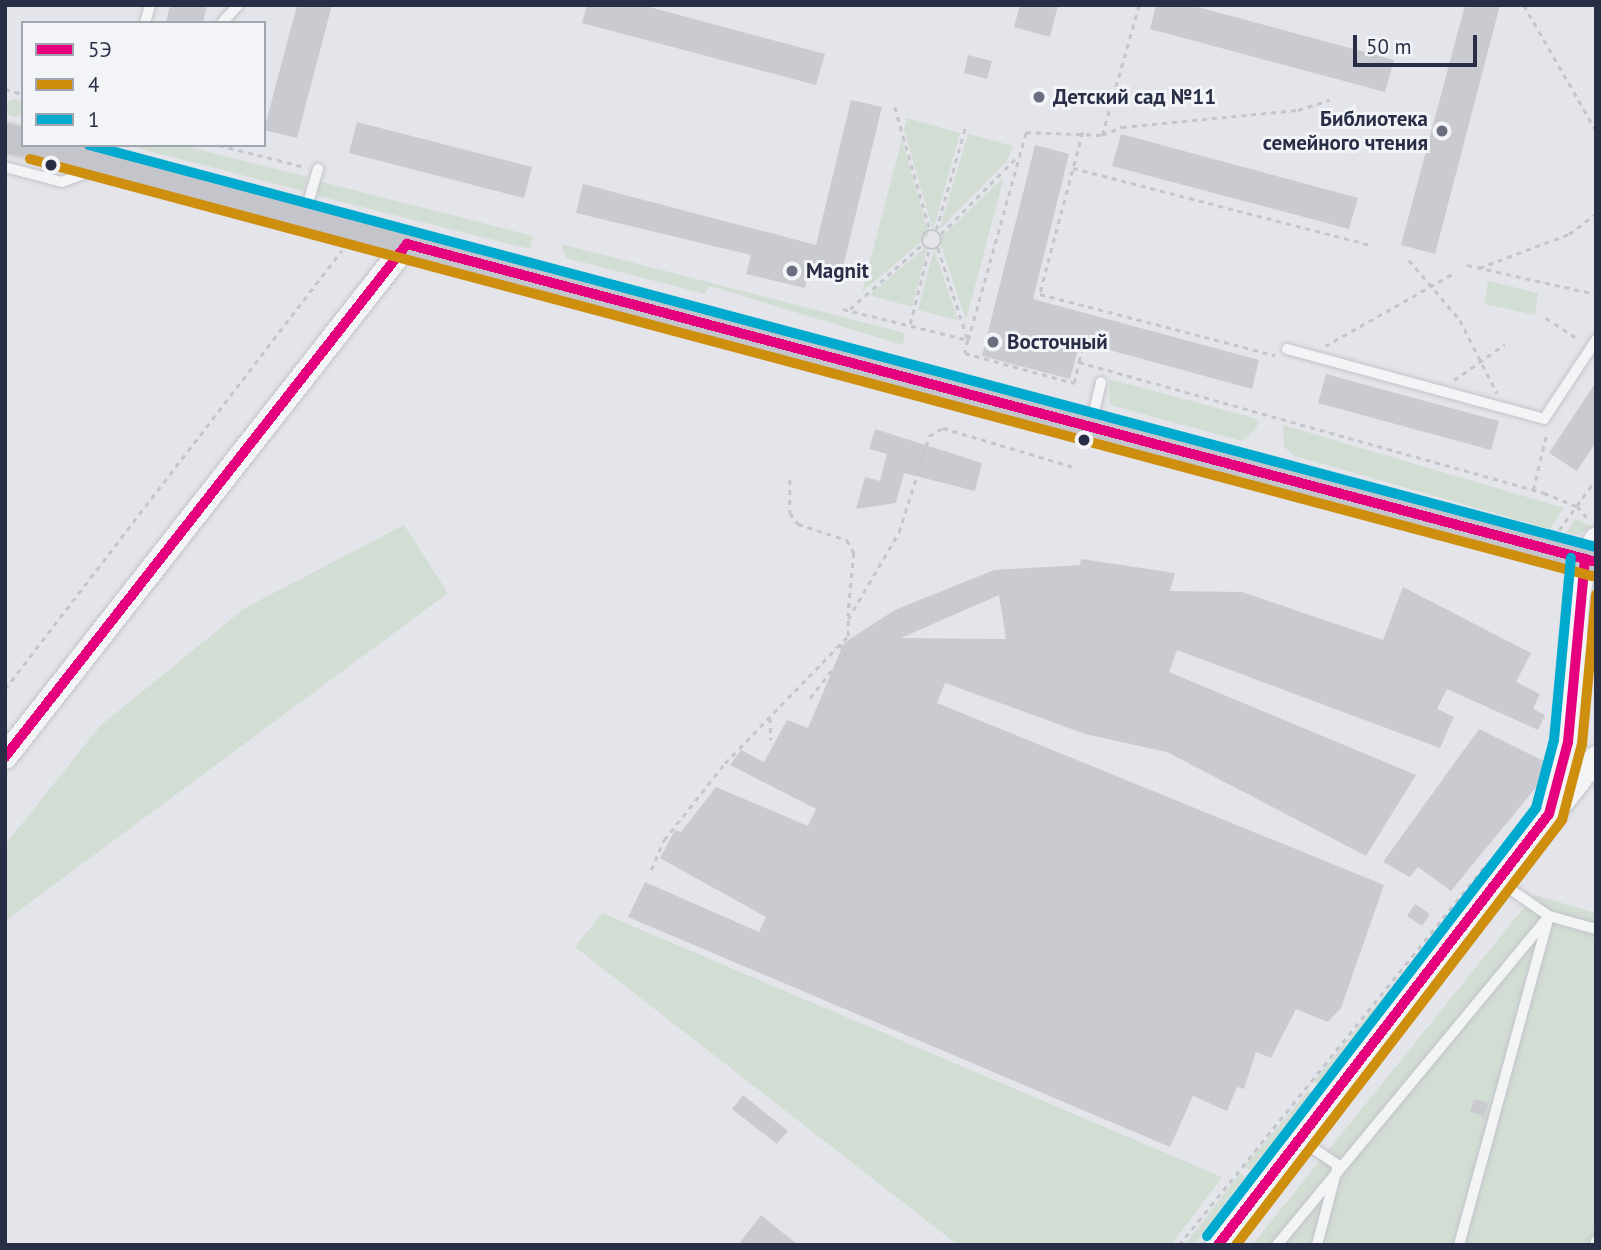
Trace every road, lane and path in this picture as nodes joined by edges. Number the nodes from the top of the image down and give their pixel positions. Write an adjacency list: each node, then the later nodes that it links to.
1 (238, 5): 4 (lane)
2 (1139, 5): 10 (path)
3 (1524, 5): 8 (path)
4 (224, 21)
5 (1329, 100): 10 (path)
6 (895, 107): 20 (path)
7 (966, 125): 21 (path)
8 (1596, 130)
9 (1083, 132): 10 (path); 14 (path); 16 (path)
10 (1102, 135)
11 (51, 147): 13 (main road)
12 (227, 147): 17 (path)
13 (101, 153): 15 (lane); 19 (main road)
14 (1018, 156): 23 (path); 39 (path)
15 (5, 167)
16 (1073, 168): 26 (path); 43 (path)
17 (318, 169): 19 (lane)
18 (1596, 214): 31 (path)
19 (303, 217): 22 (main road)
20 (930, 230): 21 (path); 25 (path)
21 (936, 230): 23 (path)
22 (357, 231): 24 (main road); 65 (path)
23 (941, 234): 27 (path)
24 (407, 244): 51 (main road); 70 (street)
25 (923, 244): 28 (path); 36 (path)
26 (1370, 245)
27 (938, 248): 28 (path); 39 (path)
28 (929, 249): 38 (path)
29 (1409, 260): 33 (path)
30 (1467, 265): 31 (path)
31 (1477, 268): 34 (path)
32 (1456, 272): 33 (path)
33 (1432, 289): 44 (path); 45 (path)
34 (1596, 294)
35 (843, 309): 36 (path)
36 (849, 310): 38 (path)
37 (1546, 318): 41 (path)
38 (910, 325): 39 (path)
39 (968, 340): 46 (path)
40 (1505, 344): 45 (path)
41 (1594, 344): 49 (lane)
42 (1082, 349): 46 (path)
43 (1286, 353): 44 (lane)
44 (1306, 354): 48 (lane)
45 (1480, 359): 48 (path); 49 (path)
46 (1079, 362): 55 (path)
47 (1101, 382): 51 (lane)
48 (1441, 391): 49 (lane)
49 (1504, 408)
50 (1535, 424): 55 (path)
51 (1091, 427): 59 (main road)
52 (1077, 468): 60 (path)
53 (1596, 479): 56 (path)
54 (790, 480): 60 (path)
55 (1533, 490): 56 (path)
56 (1577, 506): 57 (path); 58 (path)
57 (1596, 524)
58 (1559, 531)
59 (1592, 553): 62 (street)
60 (848, 619): 61 (path)
61 (840, 644): 63 (path); 67 (path)
62 (1585, 647): 69 (street)
63 (842, 657): 64 (path); 66 (path)
64 (851, 663)
65 (5, 689)
66 (810, 698)
67 (770, 718): 68 (path); 74 (path)
68 (771, 740)
69 (1568, 742): 71 (street); 72 (street)
70 (5, 757)
71 (1595, 759): 72 (street)
72 (1549, 814): 75 (street)
73 (1493, 855): 80 (path)
74 (651, 870)
75 (1498, 880): 76 (lane); 78 (street)
76 (1549, 916): 77 (lane); 79 (lane); 84 (lane)
77 (1596, 929)
78 (1299, 1139): 79 (lane); 81 (street)
79 (1338, 1165): 82 (lane); 83 (lane)
80 (1179, 1245)
81 (1218, 1245)
82 (1277, 1245)
83 (1317, 1245)
84 (1459, 1245)

